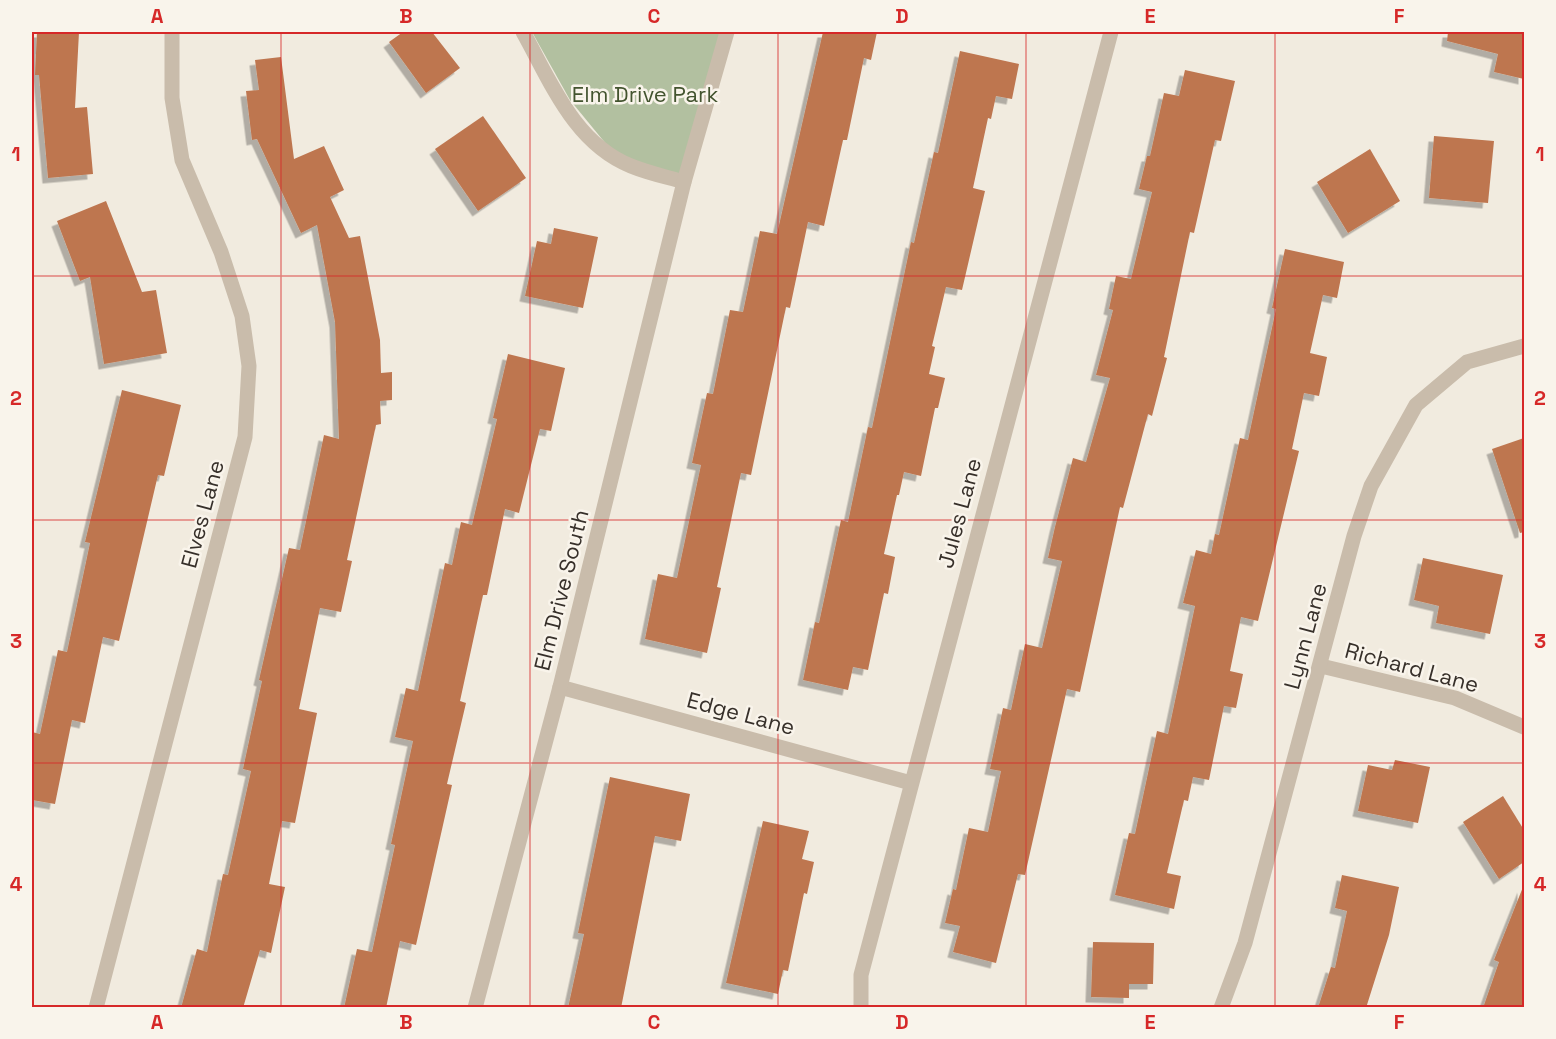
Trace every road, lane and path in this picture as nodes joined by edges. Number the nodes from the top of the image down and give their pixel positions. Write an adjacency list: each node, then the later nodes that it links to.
1 (172, 32): 11 (street, Elves Lane)
2 (523, 32): 5 (street)
3 (727, 32): 5 (street, Elm Drive South)
4 (1111, 32): 10 (street, Jules Lane)
5 (684, 182): 8 (street, Elm Drive South)
6 (1524, 346): 7 (street, Lynn Lane)
7 (1321, 666): 9 (street, Richard Lane); 14 (street, Lynn Lane)
8 (560, 687): 10 (street, Edge Lane); 12 (street, Elm Drive South)
9 (1524, 727)
10 (911, 783): 13 (street, Jules Lane)
11 (96, 1008)
12 (475, 1008)
13 (861, 1008)
14 (1221, 1008)

